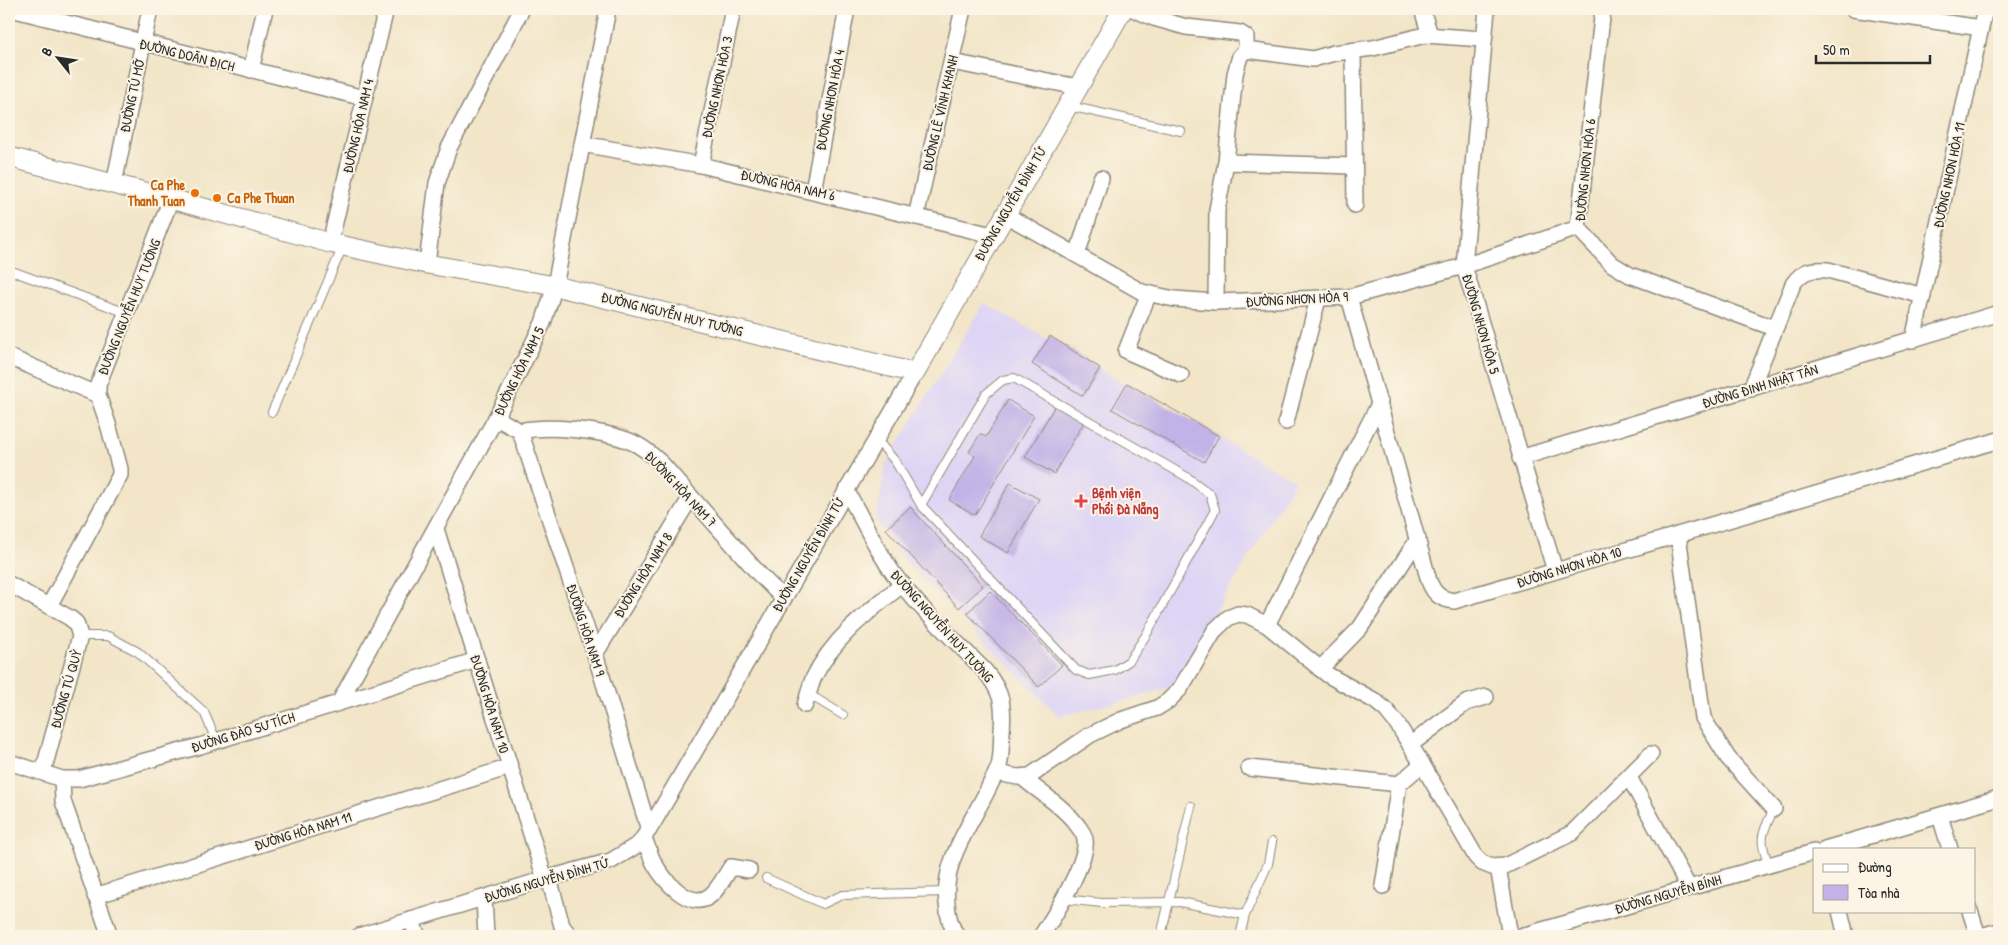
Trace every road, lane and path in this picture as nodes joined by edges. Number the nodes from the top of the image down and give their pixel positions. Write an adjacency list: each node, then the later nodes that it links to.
1 (11, 9): 20 (street, ĐƯỜNG DOÃN ĐỊCH)
2 (150, 9): 20 (street, ĐƯỜNG TÚ MỠ)
3 (265, 9): 24 (street)
4 (386, 9): 26 (street, ĐƯỜNG HÒA NAM 4)
5 (522, 9): 45 (street)
6 (608, 9): 29 (street, ĐƯỜNG HÒA NAM 5)
7 (733, 9): 32 (street, ĐƯỜNG NHƠN HÒA 3)
8 (847, 9): 36 (street, ĐƯỜNG NHƠN HÒA 4)
9 (963, 9): 23 (street, ĐƯỜNG LÊ VĨNH KHANH)
10 (1123, 9): 25 (street, ĐƯỜNG NGUYỄN ĐÌNH TỨ)
11 (1133, 9): 21 (street)
12 (1422, 9): 18 (street)
13 (1487, 9): 19 (street, ĐƯỜNG NHƠN HÒA 5)
14 (1603, 9): 41 (street, ĐƯỜNG NHƠN HÒA 6)
15 (1853, 9): 17 (street)
16 (1985, 9): 17 (street, ĐƯỜNG NHƠN HÒA 11)
17 (1981, 28): 50 (street, ĐƯỜNG NHƠN HÒA 11)
18 (1430, 35): 19 (street); 22 (street)
19 (1483, 39): 46 (street, ĐƯỜNG NHƠN HÒA 5)
20 (143, 44): 24 (street, ĐƯỜNG DOÃN ĐỊCH); 35 (street, ĐƯỜNG TÚ MỠ)
21 (1246, 50): 22 (street); 31 (street)
22 (1353, 51): 33 (street)
23 (952, 62): 25 (street); 40 (street, ĐƯỜNG LÊ VĨNH KHANH)
24 (251, 70): 26 (street, ĐƯỜNG DOÃN ĐỊCH)
25 (1078, 87): 27 (street, ĐƯỜNG NGUYỄN ĐÌNH TỨ)
26 (364, 98): 43 (street, ĐƯỜNG HÒA NAM 4)
27 (1067, 105): 28 (lane); 39 (street, ĐƯỜNG NGUYỄN ĐÌNH TỨ)
28 (1181, 131)
29 (582, 144): 32 (street, ĐƯỜNG HÒA NAM 6); 48 (street, ĐƯỜNG HÒA NAM 5)
30 (9, 158): 35 (street, ĐƯỜNG NGUYỄN HUY TƯỞNG)
31 (1226, 162): 33 (street); 53 (street)
32 (701, 165): 36 (street, ĐƯỜNG HÒA NAM 6)
33 (1354, 166): 38 (street)
34 (1101, 178): 44 (street)
35 (114, 184): 37 (street, ĐƯỜNG NGUYỄN HUY TƯỞNG)
36 (813, 191): 40 (street, ĐƯỜNG HÒA NAM 6)
37 (171, 199): 43 (street, ĐƯỜNG NGUYỄN HUY TƯỞNG); 54 (street, ĐƯỜNG NGUYỄN HUY TƯỞNG)
38 (1355, 205)
39 (1004, 214): 42 (street, ĐƯỜNG NGUYỄN ĐÌNH TỨ); 44 (street, ĐƯỜNG NHƠN HÒA 9)
40 (916, 217): 42 (street, ĐƯỜNG HÒA NAM 6)
41 (1578, 228): 46 (street, ĐƯỜNG NHƠN HÒA 9); 56 (street, ĐƯỜNG NHƠN HÒA 6)
42 (992, 235): 59 (street, ĐƯỜNG NGUYỄN ĐÌNH TỨ)
43 (337, 245): 45 (street, ĐƯỜNG NGUYỄN HUY TƯỞNG); 64 (lane)
44 (1077, 256): 49 (street, ĐƯỜNG NHƠN HÒA 9)
45 (427, 264): 48 (street, ĐƯỜNG NGUYỄN HUY TƯỞNG)
46 (1464, 266): 51 (street, ĐƯỜNG NHƠN HÒA 9); 70 (street, ĐƯỜNG NHƠN HÒA 5)
47 (9, 270): 54 (lane)
48 (554, 286): 59 (street, ĐƯỜNG NGUYỄN HUY TƯỞNG); 65 (street, ĐƯỜNG HÒA NAM 5)
49 (1149, 293): 53 (street, ĐƯỜNG NHƠN HÒA 9); 60 (street)
50 (1923, 296): 56 (street); 57 (street, ĐƯỜNG NHƠN HÒA 11)
51 (1349, 297): 52 (street, ĐƯỜNG NHƠN HÒA 9); 63 (street, ĐƯỜNG NHƠN HÒA 10)
52 (1318, 299): 53 (street, ĐƯỜNG NHƠN HÒA 9); 66 (street)
53 (1216, 302)
54 (126, 313): 62 (street, ĐƯỜNG NGUYỄN HUY TƯỞNG)
55 (1999, 313): 57 (street, ĐƯỜNG ĐINH NHẬT TÂN)
56 (1774, 328): 61 (street)
57 (1913, 340): 61 (street, ĐƯỜNG ĐINH NHẬT TÂN)
58 (9, 358): 62 (street)
59 (914, 373): 68 (street, ĐƯỜNG NGUYỄN ĐÌNH TỨ)
60 (1182, 375)
61 (1752, 389): 70 (street, ĐƯỜNG ĐINH NHẬT TÂN)
62 (98, 395): 81 (street, ĐƯỜNG NGUYỄN HUY TƯỞNG)
63 (1380, 402): 76 (street, ĐƯỜNG NHƠN HÒA 10); 82 (street)
64 (272, 412)
65 (496, 418): 67 (street); 74 (street, ĐƯỜNG HÒA NAM 5)
66 (1286, 422)
67 (520, 431): 72 (street, ĐƯỜNG HÒA NAM 7); 84 (street, ĐƯỜNG HÒA NAM 9)
68 (876, 439): 71 (street, ĐƯỜNG NGUYỄN ĐÌNH TỨ); 73 (lane)
69 (1999, 440): 75 (street, ĐƯỜNG NHƠN HÒA 10)
70 (1520, 458): 77 (street, ĐƯỜNG NHƠN HÒA 5)
71 (846, 490): 79 (street, ĐƯỜNG NGUYỄN HUY TƯỞNG); 80 (street, ĐƯỜNG NGUYỄN ĐÌNH TỨ)
72 (691, 497): 80 (street, ĐƯỜNG HÒA NAM 7); 84 (street, ĐƯỜNG HÒA NAM 8)
73 (921, 505): 73 (lane)
74 (436, 529): 85 (street, ĐƯỜNG HÒA NAM 10); 89 (street, ĐƯỜNG HÒA NAM 5)
75 (1678, 534): 77 (street, ĐƯỜNG NHƠN HÒA 10); 106 (street)
76 (1418, 539): 77 (street, ĐƯỜNG NHƠN HÒA 10); 86 (street)
77 (1556, 571)
78 (9, 584): 81 (street, ĐƯỜNG TÚ QUỲ)
79 (903, 584): 88 (street); 99 (street, ĐƯỜNG NGUYỄN HUY TƯỞNG)
80 (783, 598): 108 (street, ĐƯỜNG NGUYỄN ĐÌNH TỨ)
81 (49, 606): 83 (street, ĐƯỜNG TÚ QUỲ)
82 (1267, 626): 86 (street); 102 (street)
83 (80, 636): 91 (lane); 98 (street, ĐƯỜNG TÚ QUỲ)
84 (594, 654): 108 (street, ĐƯỜNG HÒA NAM 9)
85 (477, 660): 89 (street, ĐƯỜNG ĐÀO SƯ TÍCH); 96 (street, ĐƯỜNG HÒA NAM 10)
86 (1320, 669): 92 (street)
87 (1486, 697): 92 (street)
88 (806, 700): 90 (lane)
89 (340, 701): 91 (street, ĐƯỜNG ĐÀO SƯ TÍCH)
90 (843, 716)
91 (216, 740): 101 (street, ĐƯỜNG ĐÀO SƯ TÍCH)
92 (1410, 744): 95 (street)
93 (1651, 754): 100 (street)
94 (9, 762): 98 (street, ĐƯỜNG ĐÀO SƯ TÍCH)
95 (1422, 764): 103 (street); 114 (street)
96 (510, 767): 117 (street, ĐƯỜNG HÒA NAM 10); 121 (street, ĐƯỜNG HÒA NAM 11)
97 (1249, 768): 103 (street)
98 (43, 772): 101 (street, ĐƯỜNG ĐÀO SƯ TÍCH)
99 (996, 773): 102 (street); 120 (street, ĐƯỜNG NGUYỄN HUY TƯỞNG)
100 (1628, 777): 114 (street); 119 (street)
101 (62, 778): 121 (street)
102 (1023, 778): 123 (street)
103 (1398, 784): 118 (street)
104 (1999, 798): 107 (street)
105 (1191, 806): 124 (lane)
106 (1774, 809): 113 (lane)
107 (1940, 816): 110 (street); 111 (street)
108 (646, 834): 115 (street, ĐƯỜNG HÒA NAM 9); 117 (street, ĐƯỜNG NGUYỄN ĐÌNH TỨ)
109 (1272, 842): 127 (lane)
110 (1828, 848)
111 (1950, 848)
112 (1813, 852): 113 (street, ĐƯỜNG NGUYỄN BÍNH)
113 (1769, 865): 119 (street, ĐƯỜNG NGUYỄN BÍNH)
114 (1498, 867): 141 (street)
115 (749, 870)
116 (766, 878): 120 (lane)
117 (547, 879): 122 (street, ĐƯỜNG NGUYỄN ĐÌNH TỨ); 135 (street, ĐƯỜNG HÒA NAM 10)
118 (1384, 886)
119 (1689, 888): 142 (street, ĐƯỜNG NGUYỄN BÍNH)
120 (945, 892): 129 (street, ĐƯỜNG NGUYỄN HUY TƯỞNG)
121 (96, 896): 131 (street)
122 (484, 898): 128 (street, ĐƯỜNG NGUYỄN ĐÌNH TỨ); 134 (street)
123 (1063, 898): 124 (lane); 138 (street)
124 (1169, 902): 127 (lane); 139 (lane)
125 (1840, 912): 143 (street)
126 (1970, 912): 144 (street)
127 (1245, 915): 140 (lane)
128 (411, 920): 132 (street, ĐƯỜNG NGUYỄN ĐÌNH TỨ); 133 (street)
129 (950, 922): 136 (street); 137 (street, ĐƯỜNG NGUYỄN HUY TƯỞNG)
130 (1999, 931): 144 (street)
131 (110, 936)
132 (359, 936)
133 (418, 936)
134 (486, 936)
135 (570, 936)
136 (943, 936)
137 (957, 936)
138 (1041, 936)
139 (1161, 936)
140 (1240, 936)
141 (1510, 936)
142 (1522, 936)
143 (1846, 936)
144 (1979, 936)

